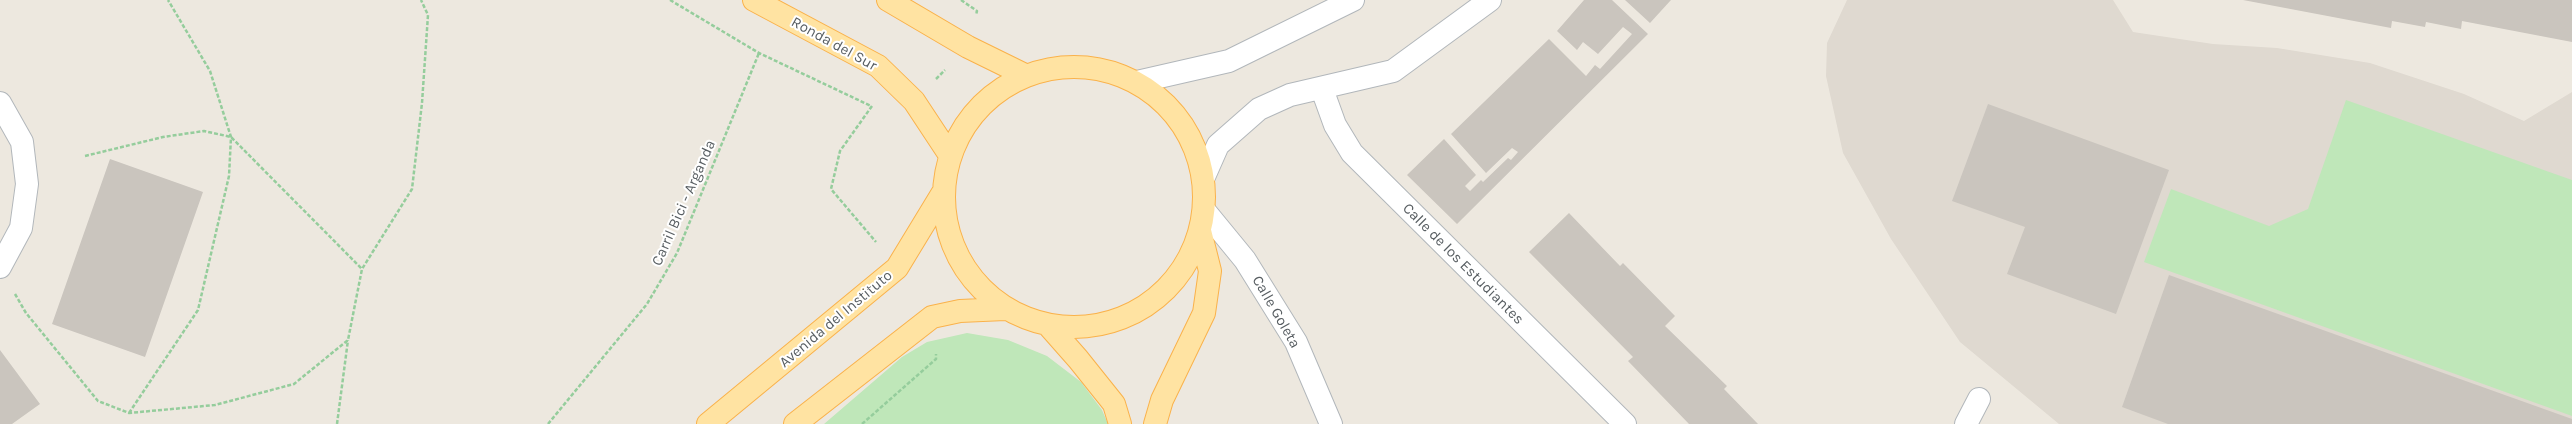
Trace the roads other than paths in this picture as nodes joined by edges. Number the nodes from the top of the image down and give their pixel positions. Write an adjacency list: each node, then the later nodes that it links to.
1 (754, 0): 10 (main road, Ronda del Sur)
2 (888, 0): 5 (main road)
3 (1353, 0): 7 (street)
4 (1490, 0): 8 (street)
5 (912, 6): 6 (main road)
6 (1025, 75): 7 (main road); 10 (main road)
7 (1137, 82): 11 (main road)
8 (1322, 90): 11 (street); 24 (street, Calle de los Estudiantes)
9 (0, 103): 15 (street)
10 (949, 154): 12 (main road)
11 (1204, 179): 13 (main road)
12 (942, 194): 16 (main road); 19 (main road, Avenida del Instituto)
13 (1204, 210): 14 (main road); 23 (street, Calle Goleta)
14 (1200, 231): 17 (main road); 22 (main road)
15 (0, 267)
16 (1005, 309): 17 (main road); 20 (main road)
17 (1048, 325): 21 (main road)
18 (1980, 399): 25 (street)
19 (708, 424)
20 (795, 424)
21 (1120, 424)
22 (1155, 424)
23 (1331, 424)
24 (1625, 424)
25 (1966, 424)

